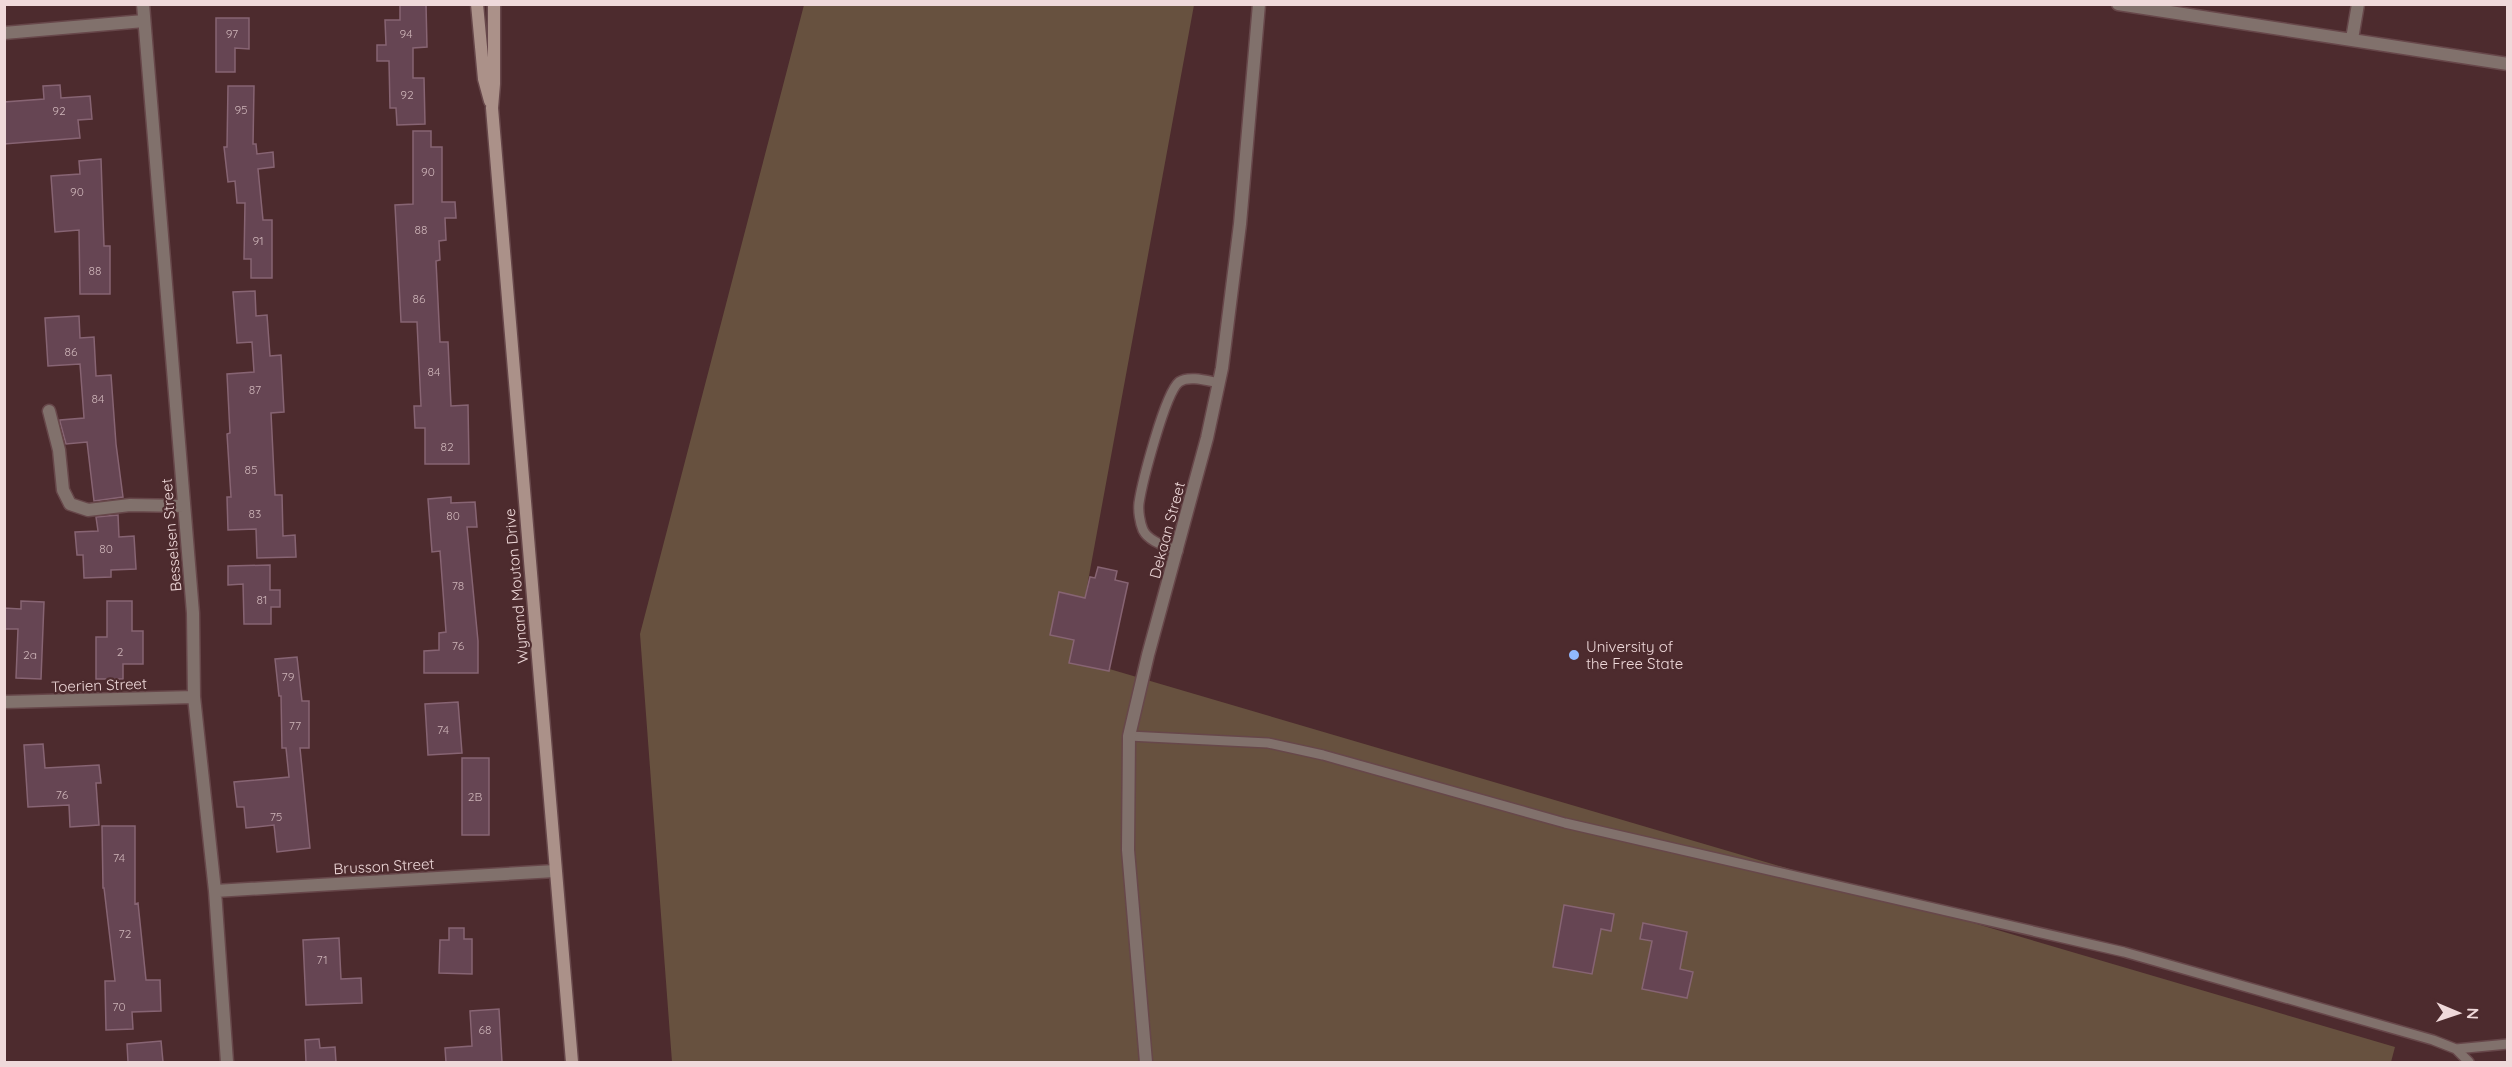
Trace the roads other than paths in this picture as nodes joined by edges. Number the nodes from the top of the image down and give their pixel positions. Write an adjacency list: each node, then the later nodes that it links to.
1 (143, 4): 7 (street, Besselsen Street)
2 (477, 4): 11 (street, Wynand Mouton Drive)
3 (494, 4): 11 (street, Wynand Mouton Drive)
4 (1259, 4): 12 (street, Dekaan Street)
5 (2118, 4): 9 (street)
6 (2358, 4): 9 (street)
7 (144, 21): 8 (street); 14 (street, Besselsen Street)
8 (4, 33)
9 (2352, 39): 10 (street)
10 (2508, 64)
11 (492, 108): 19 (street, Wynand Mouton Drive)
12 (1220, 382): 15 (street, Dekaan Street); 15 (lane)
13 (49, 411): 14 (street)
14 (184, 506): 16 (street, Besselsen Street)
15 (1178, 551): 18 (street, Dekaan Street)
16 (195, 697): 17 (street, Toerien Street); 20 (street, Besselsen Street)
17 (4, 702)
18 (1129, 736): 22 (lane); 25 (street, Dekaan Street)
19 (555, 871): 20 (street, Brusson Street); 24 (street, Wynand Mouton Drive)
20 (215, 891): 23 (street, Besselsen Street)
21 (2508, 1044): 22 (lane)
22 (2456, 1049): 26 (lane)
23 (227, 1062)
24 (572, 1062)
25 (1146, 1062)
26 (2469, 1062)

